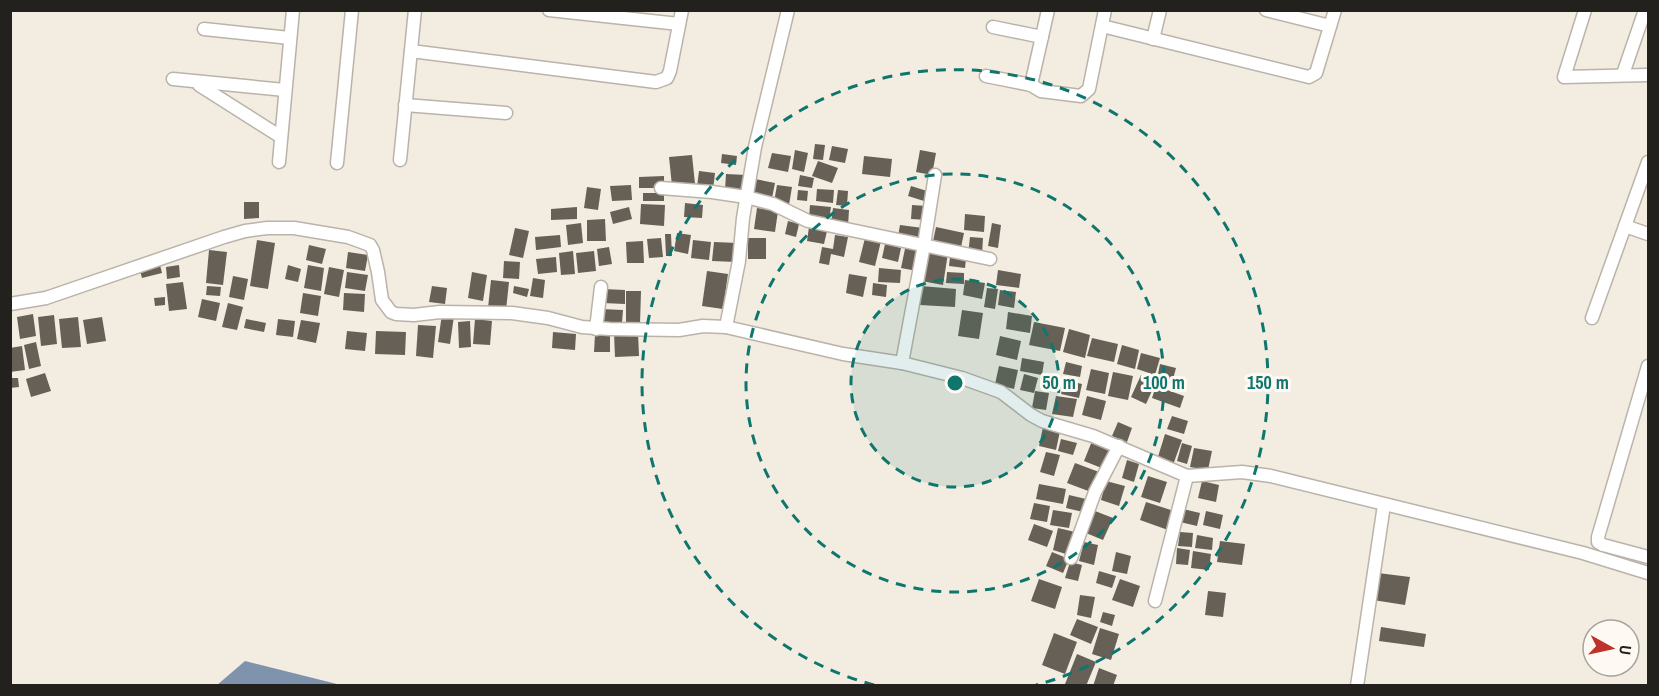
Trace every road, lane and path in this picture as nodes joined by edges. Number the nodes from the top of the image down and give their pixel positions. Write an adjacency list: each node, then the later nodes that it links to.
1 (293, 10): 20 (street)
2 (352, 10): 36 (street)
3 (415, 10): 22 (street)
4 (549, 10): 14 (street)
5 (682, 10): 14 (street)
6 (788, 10): 39 (street)
7 (1048, 10): 19 (street)
8 (1105, 10): 15 (street)
9 (1160, 10): 21 (street)
10 (1266, 10): 16 (street)
11 (1335, 10): 16 (street)
12 (1585, 10): 23 (street)
13 (1645, 10): 23 (street)
14 (679, 24): 22 (street)
15 (1102, 26): 21 (street); 28 (street)
16 (1330, 26): 21 (street)
17 (993, 27): 19 (street)
18 (204, 29): 20 (street)
19 (1042, 37): 28 (street)
20 (290, 38): 29 (street)
21 (1153, 39)
22 (411, 51): 30 (street)
23 (1623, 74): 24 (street)
24 (1648, 75)
25 (986, 76): 28 (street)
26 (173, 79): 27 (street)
27 (196, 82): 29 (street); 32 (street)
28 (1031, 85)
29 (285, 90): 32 (street)
30 (405, 105): 31 (street); 33 (street)
31 (506, 113)
32 (281, 138): 34 (street)
33 (400, 160)
34 (279, 162)
35 (1648, 162): 40 (street)
36 (337, 163)
37 (935, 176): 42 (street)
38 (661, 188): 39 (street)
39 (746, 197): 42 (street); 47 (street)
40 (1626, 226): 41 (street); 46 (street)
41 (1648, 234)
42 (924, 245): 43 (street); 49 (street)
43 (990, 259)
44 (601, 287): 48 (street)
45 (10, 304): 48 (street)
46 (1592, 318)
47 (726, 327): 48 (street); 49 (street)
48 (596, 329)
49 (902, 363): 51 (street)
50 (1648, 366): 54 (street)
51 (1119, 446): 52 (street); 55 (street)
52 (1187, 476): 53 (street); 57 (street)
53 (1384, 505): 56 (street); 58 (street)
54 (1648, 557)
55 (1071, 558)
56 (1648, 573)
57 (1155, 601)
58 (1357, 686)

